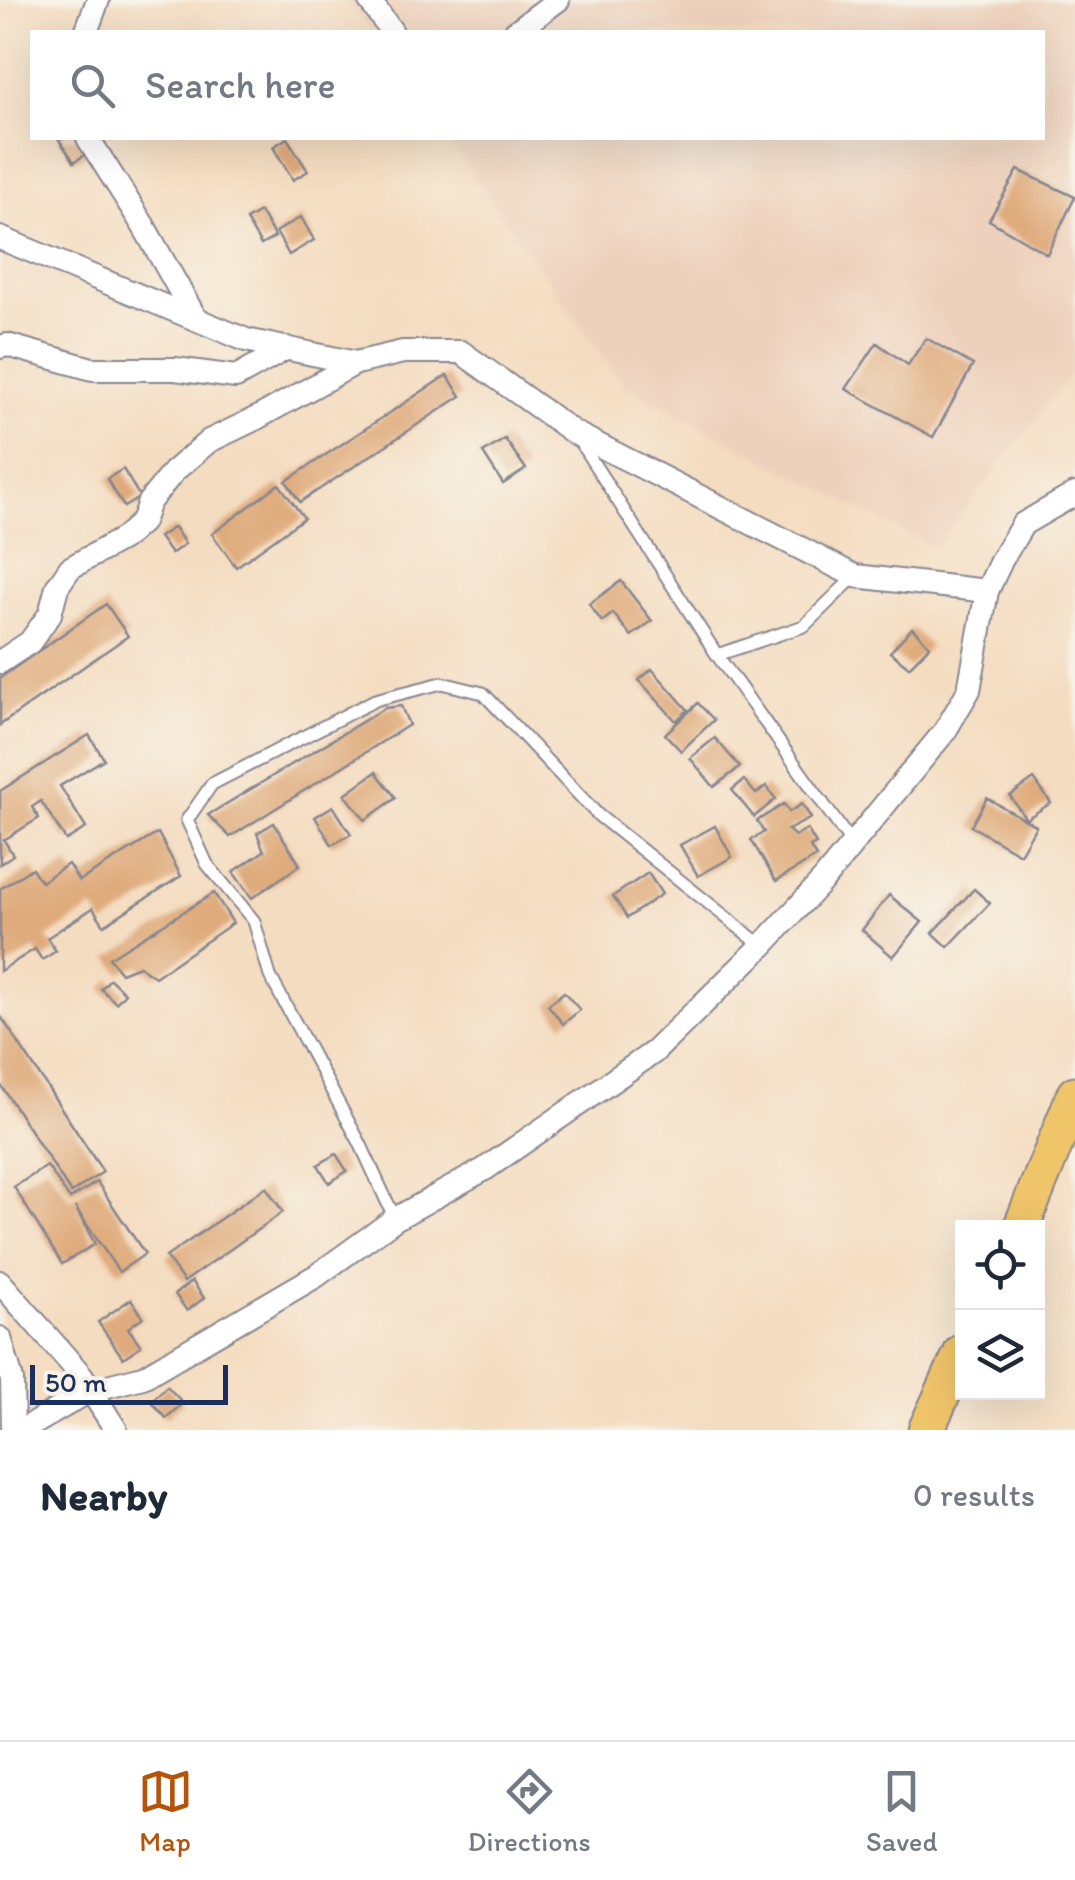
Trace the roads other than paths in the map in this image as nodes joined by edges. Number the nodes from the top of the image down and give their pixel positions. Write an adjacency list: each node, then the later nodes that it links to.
1 (98, 0): 4 (street)
2 (368, 0): 5 (street)
3 (558, 0): 6 (street)
4 (87, 30)
5 (390, 30)
6 (517, 30)
7 (89, 140): 9 (street)
8 (0, 238): 9 (street)
9 (196, 319): 11 (street)
10 (0, 347): 11 (street)
11 (287, 348): 12 (street)
12 (356, 363): 13 (street); 18 (street)
13 (573, 432): 15 (street); 17 (lane)
14 (1075, 494): 16 (street)
15 (855, 576): 16 (street); 17 (lane)
16 (988, 591): 19 (street)
17 (717, 655): 19 (lane)
18 (0, 662)
19 (852, 844): 20 (street)
20 (762, 946): 22 (street); 22 (lane)
21 (1075, 1094): 23 (main road)
22 (395, 1219): 27 (street)
23 (1024, 1220)
24 (0, 1282): 27 (street)
25 (0, 1338): 28 (street)
26 (955, 1367): 31 (main road)
27 (91, 1390): 29 (street); 30 (street)
28 (13, 1430)
29 (23, 1430)
30 (116, 1430)
31 (926, 1430)

